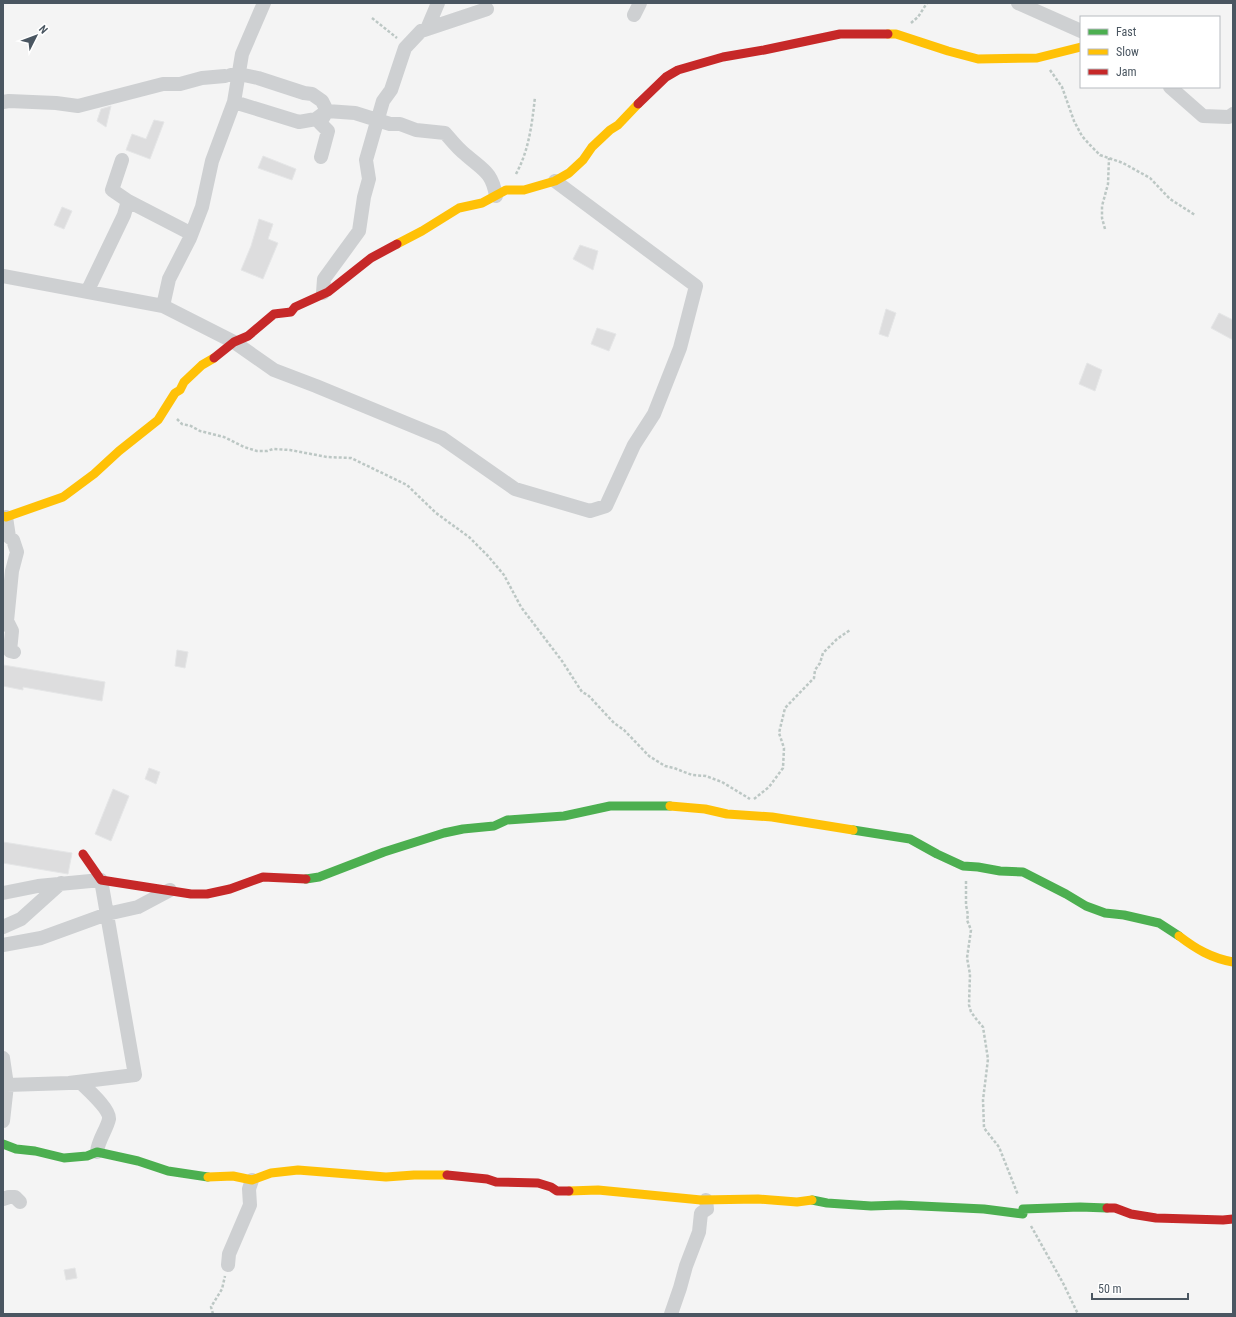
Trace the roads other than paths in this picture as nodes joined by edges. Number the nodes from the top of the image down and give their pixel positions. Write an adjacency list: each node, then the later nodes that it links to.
1 (264, 3): 8 (street)
2 (438, 3): 5 (street)
3 (1018, 3): 6 (street)
4 (487, 9): 5 (street)
5 (427, 29): 14 (street)
6 (1080, 31)
7 (1080, 47): 17 (street)
8 (238, 81): 10 (street); 11 (street); 12 (street)
9 (1171, 88): 13 (street)
10 (3, 102)
11 (234, 102): 12 (street); 20 (street)
12 (327, 111): 14 (street); 15 (street)
13 (1233, 114)
14 (371, 118): 18 (street); 23 (street)
15 (321, 157)
16 (122, 160): 19 (street)
17 (555, 181): 18 (street); 25 (street)
18 (501, 193): 23 (street)
19 (128, 201): 20 (street); 22 (street)
20 (190, 238): 24 (street)
21 (3, 276): 22 (street)
22 (87, 292): 24 (street)
23 (323, 293): 25 (street)
24 (164, 306): 25 (street)
25 (234, 342): 26 (street)
26 (5, 517): 27 (street)
27 (5, 622): 28 (street)
28 (14, 652)
29 (83, 854): 30 (street)
30 (101, 880): 31 (street); 32 (street); 34 (street)
31 (61, 884): 33 (street); 35 (street)
32 (170, 890): 34 (street); 37 (street)
33 (3, 893)
34 (107, 914): 36 (street); 39 (street)
35 (3, 927)
36 (3, 945)
37 (1233, 962)
38 (3, 1058): 40 (street)
39 (80, 1082): 40 (street); 43 (street)
40 (7, 1085): 41 (street)
41 (3, 1121)
42 (3, 1144): 43 (street)
43 (97, 1152): 44 (street)
44 (252, 1180): 46 (street); 49 (street)
45 (3, 1199): 47 (street)
46 (706, 1200): 48 (street); 50 (street)
47 (20, 1202)
48 (1233, 1218)
49 (228, 1265)
50 (671, 1314)

